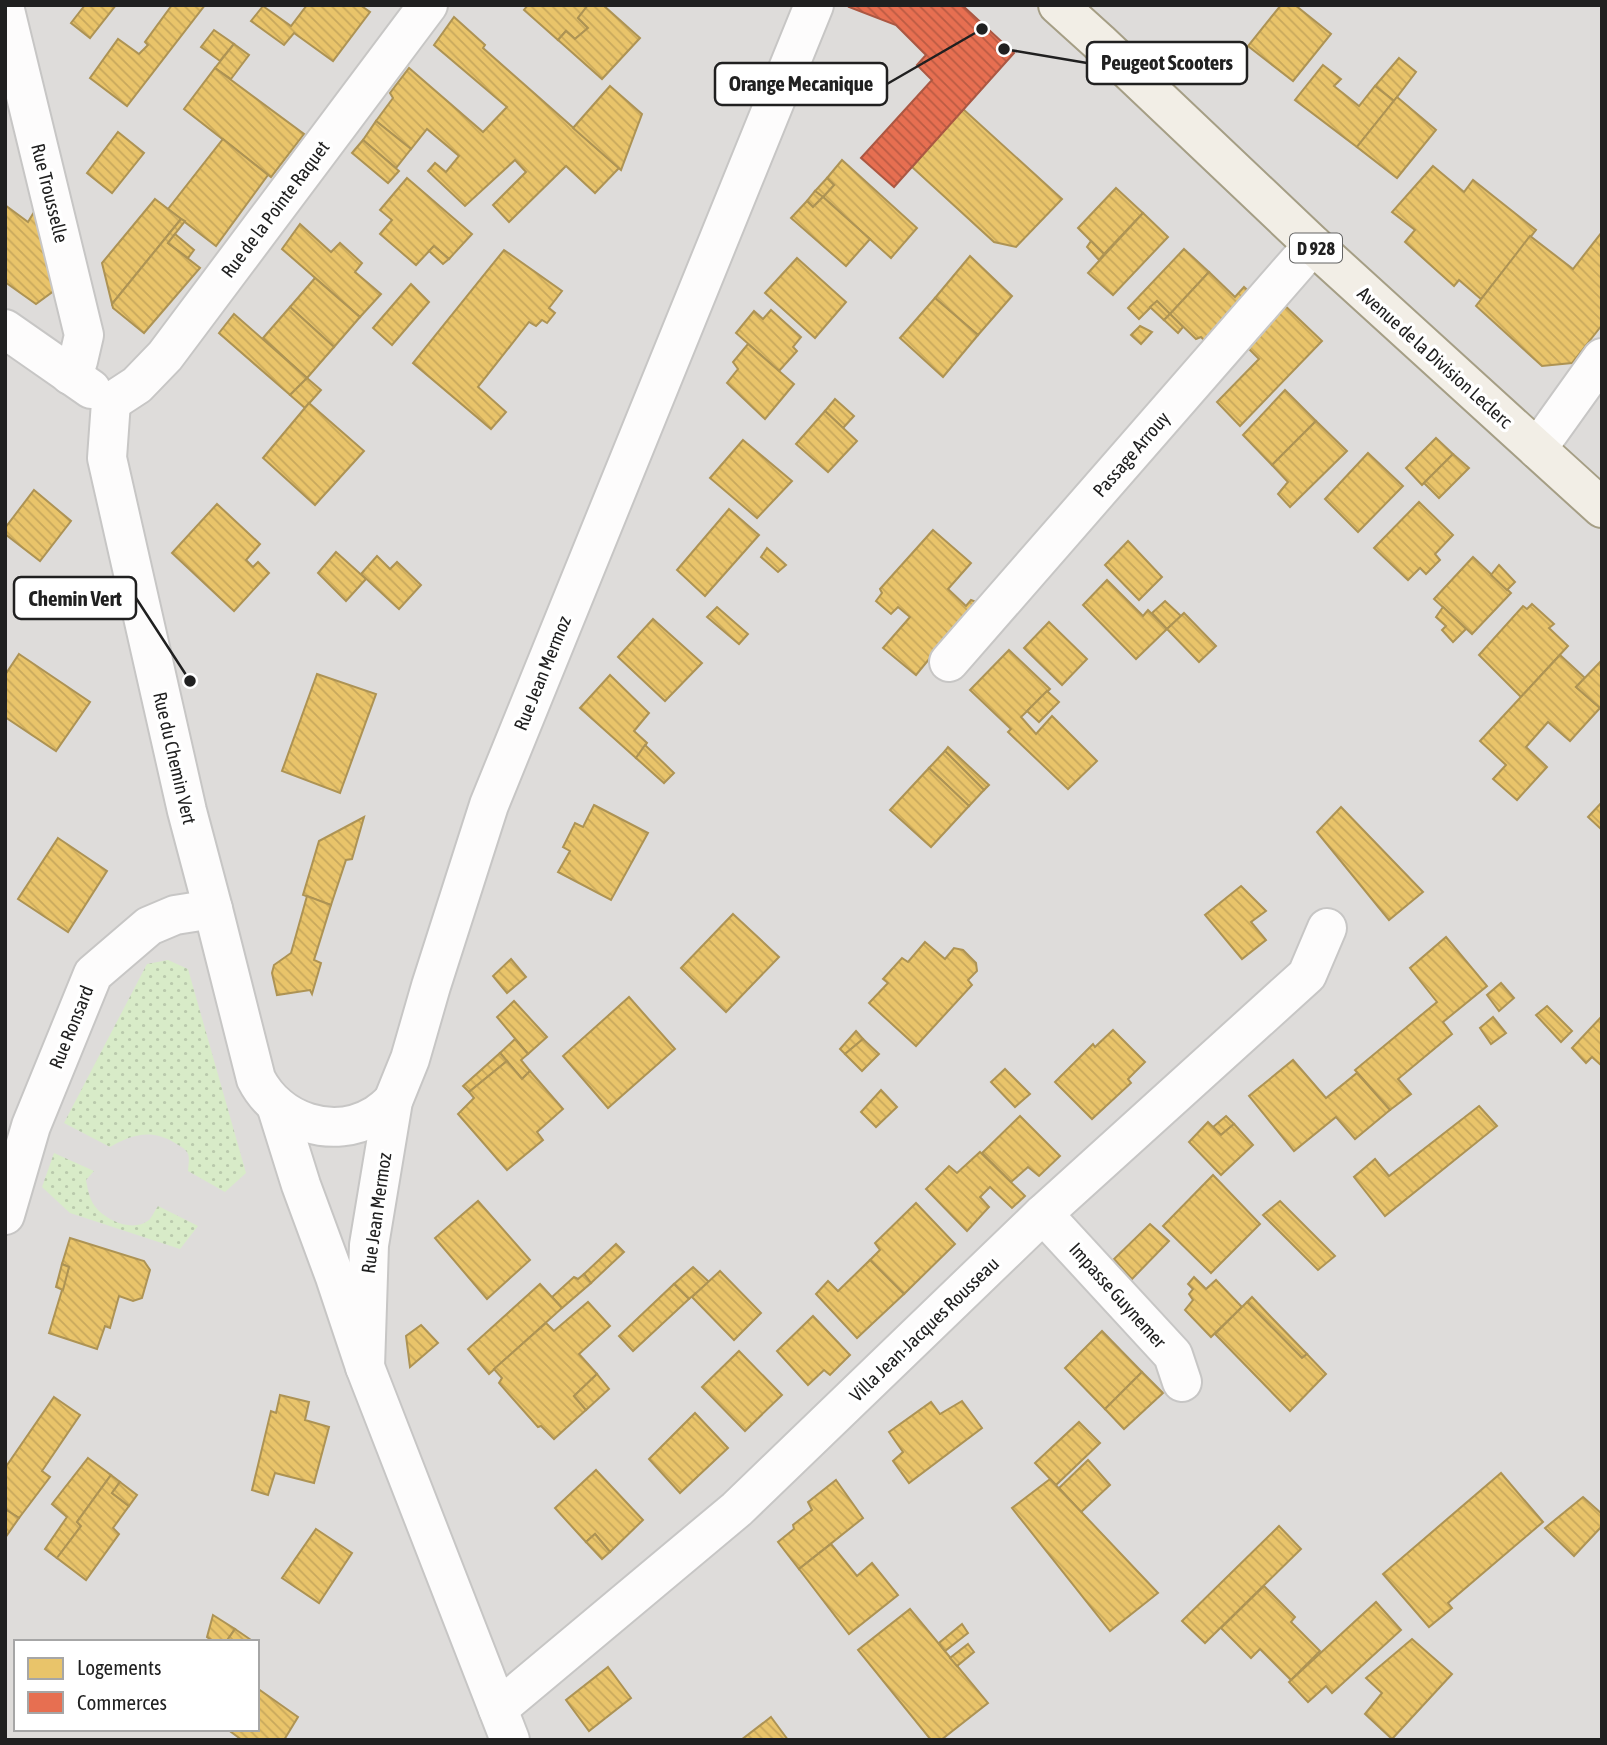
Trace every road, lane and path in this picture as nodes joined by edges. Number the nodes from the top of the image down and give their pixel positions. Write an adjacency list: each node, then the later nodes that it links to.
1 (428, 5): 9 (street, Rue de la Pointe Raquet)
2 (814, 5): 15 (street, Rue Jean Mermoz)
3 (1058, 5): 5 (main road, Avenue de la Division Leclerc / D 928)
4 (5, 9): 8 (street, Rue Trousselle)
5 (1313, 245): 10 (main road, Avenue de la Division Leclerc / D 928); 12 (street, Passage Arrouy)
6 (5, 329): 8 (street)
7 (1602, 358): 10 (street)
8 (70, 375): 9 (street)
9 (111, 402): 13 (street, Rue du Chemin Vert)
10 (1537, 449): 11 (main road, D 928)
11 (1602, 508)
12 (948, 662)
13 (214, 909): 16 (street, Rue du Chemin Vert); 18 (street, Rue Ronsard)
14 (1327, 928): 17 (street, Villa Jean-Jacques Rousseau)
15 (393, 1101): 16 (street); 19 (street, Rue Jean Mermoz)
16 (276, 1105): 19 (street, Rue Jean Mermoz)
17 (1044, 1214): 20 (street, Impasse Guynemer); 21 (street, Villa Jean-Jacques Rousseau)
18 (5, 1215)
19 (365, 1367): 21 (street, Rue Jean Mermoz)
20 (1182, 1382)
21 (504, 1724)

